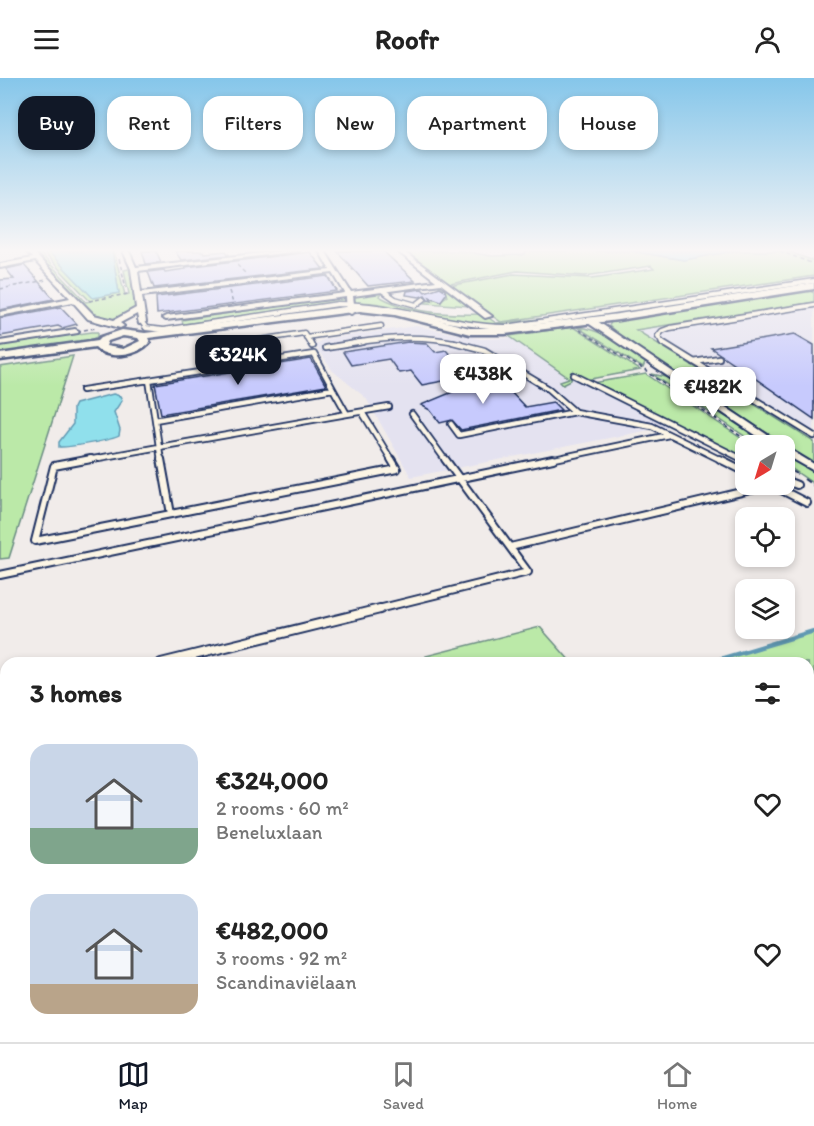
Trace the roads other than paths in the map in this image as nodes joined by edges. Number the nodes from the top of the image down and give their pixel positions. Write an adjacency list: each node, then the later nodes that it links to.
1 (69, 296): 10 (street)
2 (138, 296): 13 (street)
3 (347, 296): 11 (street)
4 (370, 296): 11 (street)
5 (391, 296): 9 (lane)
6 (461, 296): 15 (street)
7 (712, 296): 11 (lane)
8 (751, 296): 19 (street)
9 (424, 299)
10 (73, 300): 14 (street); 18 (street)
11 (351, 305): 16 (street); 17 (lane); 19 (street); 24 (street)
12 (814, 305): 33 (lane)
13 (140, 309): 17 (street); 18 (street)
14 (0, 314)
15 (488, 316)
16 (166, 318)
17 (142, 322)
18 (115, 323): 22 (street)
19 (582, 323): 48 (street)
20 (381, 326): 23 (lane)
21 (75, 331): 25 (street)
22 (122, 333): 24 (street); 27 (street)
23 (306, 337): 26 (lane); 28 (lane)
24 (144, 339): 27 (street)
25 (0, 343)
26 (241, 343)
27 (100, 345): 30 (street); 32 (street)
28 (312, 346)
29 (326, 348): 42 (lane)
30 (0, 357)
31 (719, 358): 33 (lane)
32 (0, 362)
33 (693, 362): 37 (lane)
34 (574, 375): 51 (lane)
35 (748, 378): 37 (lane)
36 (149, 380): 38 (lane); 39 (lane); 45 (lane)
37 (726, 382): 49 (lane)
38 (333, 389): 43 (lane); 45 (lane)
39 (83, 390)
40 (389, 407): 41 (lane)
41 (362, 412): 43 (lane); 59 (lane)
42 (574, 412): 46 (lane); 47 (lane)
43 (347, 414): 50 (lane)
44 (412, 414): 55 (lane)
45 (155, 420): 50 (lane)
46 (451, 424)
47 (669, 435): 53 (lane); 55 (lane)
48 (762, 435)
49 (814, 436)
50 (159, 447): 59 (lane); 59 (lane)
51 (735, 456)
52 (795, 456): 54 (street)
53 (735, 467)
54 (814, 468)
55 (460, 480): 60 (lane); 61 (lane)
56 (735, 493): 60 (lane)
57 (791, 495): 58 (lane)
58 (807, 503)
59 (171, 514)
60 (510, 547): 62 (lane)
61 (0, 575)
62 (186, 657)

